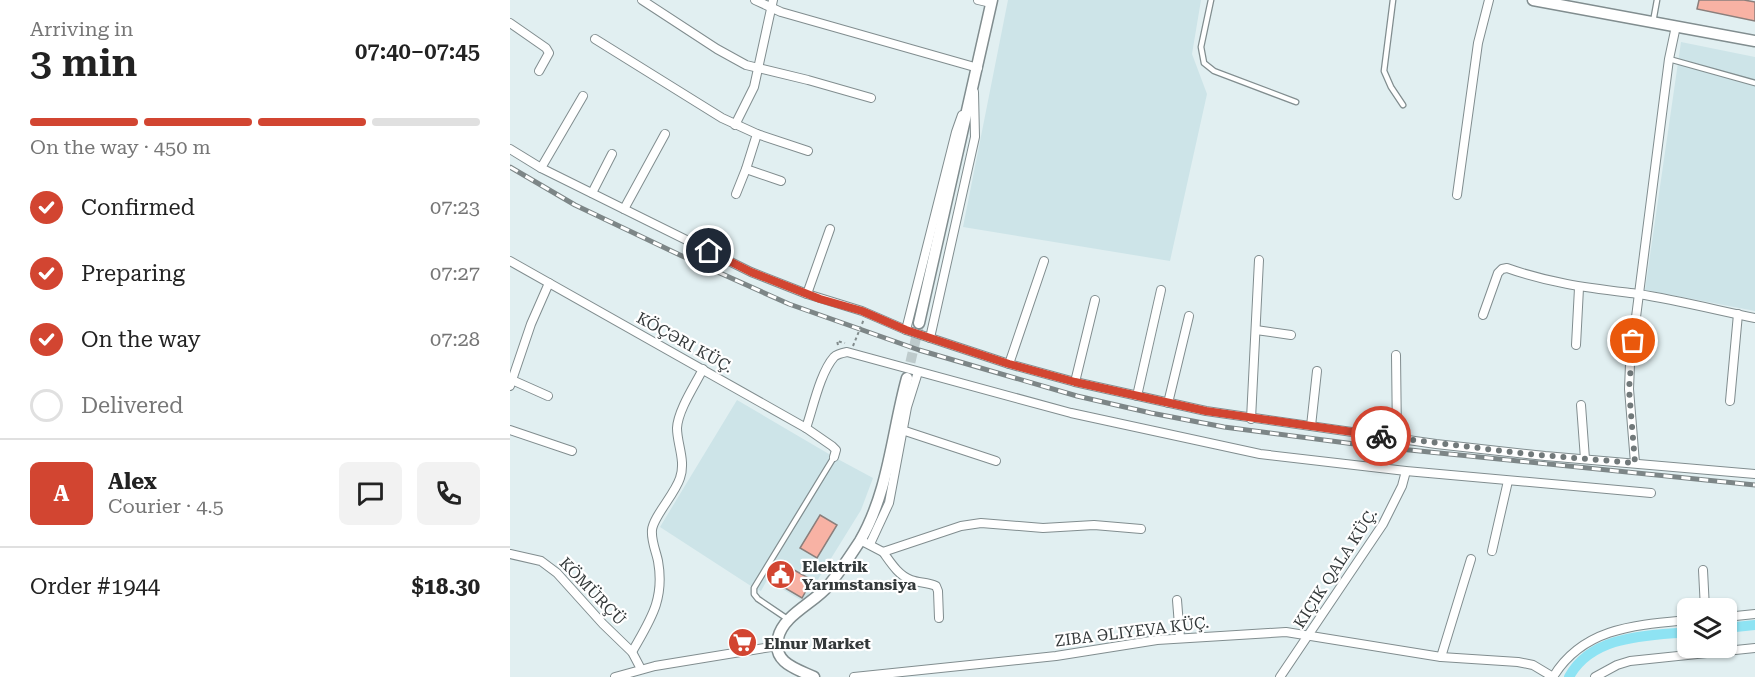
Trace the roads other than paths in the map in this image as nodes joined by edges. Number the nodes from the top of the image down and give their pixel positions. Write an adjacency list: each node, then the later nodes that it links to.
1 (642, 0): 18 (street)
2 (755, 0): 10 (street)
3 (978, 0): 9 (street)
4 (1211, 0): 24 (lane)
5 (1393, 0): 25 (lane)
6 (1489, 0): 37 (street)
7 (1533, 0): 11 (street)
8 (1657, 0): 11 (lane)
9 (992, 2): 17 (street)
10 (772, 4): 17 (street); 18 (street)
11 (1653, 22): 13 (street)
12 (510, 23): 19 (street)
13 (1676, 26): 15 (street); 16 (street)
14 (595, 39): 26 (street)
15 (1755, 41)
16 (1669, 59): 20 (lane); 47 (street)
17 (978, 68): 21 (street)
18 (758, 69): 23 (street); 26 (street)
19 (539, 71)
20 (1755, 82)
21 (974, 87): 53 (street); 54 (street); 57 (street)
22 (583, 96): 32 (street)
23 (871, 98)
24 (1296, 102)
25 (1403, 105)
26 (735, 125): 28 (street)
27 (665, 134): 38 (street)
28 (757, 134): 30 (street); 33 (street)
29 (510, 149): 32 (street)
30 (808, 151)
31 (612, 154): 35 (street)
32 (541, 168): 35 (street)
33 (746, 169): 34 (street); 36 (street)
34 (781, 181)
35 (592, 193): 38 (street)
36 (736, 194)
37 (1457, 195)
38 (624, 209): 46 (street)
39 (830, 229): 46 (street)
40 (1259, 260): 55 (street)
41 (510, 261): 43 (street, KÖÇƏRI KÜÇ.)
42 (1044, 261): 60 (street)
43 (549, 283): 61 (street, KÖÇƏRI KÜÇ.); 66 (street)
44 (1579, 288): 47 (street); 49 (street); 58 (street)
45 (1161, 290): 68 (street)
46 (807, 294): 54 (street)
47 (1640, 295): 50 (street); 82 (street)
48 (1095, 300): 65 (street)
49 (1483, 315)
50 (1738, 315): 52 (street); 69 (street)
51 (1189, 316): 70 (street)
52 (1755, 318)
53 (919, 323)
54 (906, 330): 57 (street)
55 (1256, 330): 56 (street); 72 (street)
56 (1291, 335)
57 (930, 338): 60 (street)
58 (1576, 345)
59 (1396, 355): 77 (street)
60 (1009, 364): 65 (street)
61 (703, 369): 74 (street, KÖÇƏRI KÜÇ.); 105 (street)
62 (1317, 371): 73 (street)
63 (918, 372): 74 (street); 76 (street); 83 (street)
64 (906, 378): 88 (street)
65 (1075, 382): 68 (street)
66 (511, 383): 67 (street)
67 (548, 396)
68 (1137, 396): 70 (street)
69 (1730, 401)
70 (1168, 403): 72 (street)
71 (1581, 405): 80 (street)
72 (1251, 418): 73 (street)
73 (1311, 426): 77 (street)
74 (806, 428): 79 (street, KÖÇƏRI KÜÇ.)
75 (510, 430): 78 (street)
76 (902, 430): 81 (street); 88 (street)
77 (1397, 438): 80 (street)
78 (572, 451)
79 (834, 458): 99 (lane)
80 (1584, 459): 82 (street)
81 (996, 461)
82 (1635, 463): 84 (street)
83 (1406, 471): 85 (street); 101 (street, KIÇIK QALA KÜÇ.)
84 (1755, 474)
85 (1508, 481): 86 (street); 89 (street)
86 (1651, 493)
87 (1141, 529): 90 (street)
88 (865, 542): 90 (street); 99 (street)
89 (1492, 550)
90 (883, 552): 98 (street)
91 (510, 554): 105 (street, KÖMÜRÇÜ)
92 (1471, 559): 106 (street)
93 (1703, 570): 94 (street)
94 (1704, 598)
95 (1177, 600): 102 (street)
96 (1755, 615): 97 (street)
97 (1737, 616)
98 (939, 618)
99 (789, 620): 103 (street)
100 (1677, 622): 112 (street)
101 (1309, 636): 102 (street, ZIBA ƏLIYEVA KÜÇ.); 106 (street, ZIBA ƏLIYEVA KÜÇ.); 111 (street, KIÇIK QALA KÜÇ.)
102 (1180, 638): 110 (street, ZIBA ƏLIYEVA KÜÇ.)
103 (777, 646): 107 (street); 109 (street)
104 (1755, 648): 113 (street)
105 (632, 652): 107 (street, KÖMÜRÇÜ)
106 (1441, 657): 112 (street, ZIBA ƏLIYEVA KÜÇ.)
107 (635, 672): 108 (street)
108 (615, 677)
109 (814, 677)
110 (854, 677)
111 (1280, 677)
112 (1553, 677)
113 (1595, 677)

